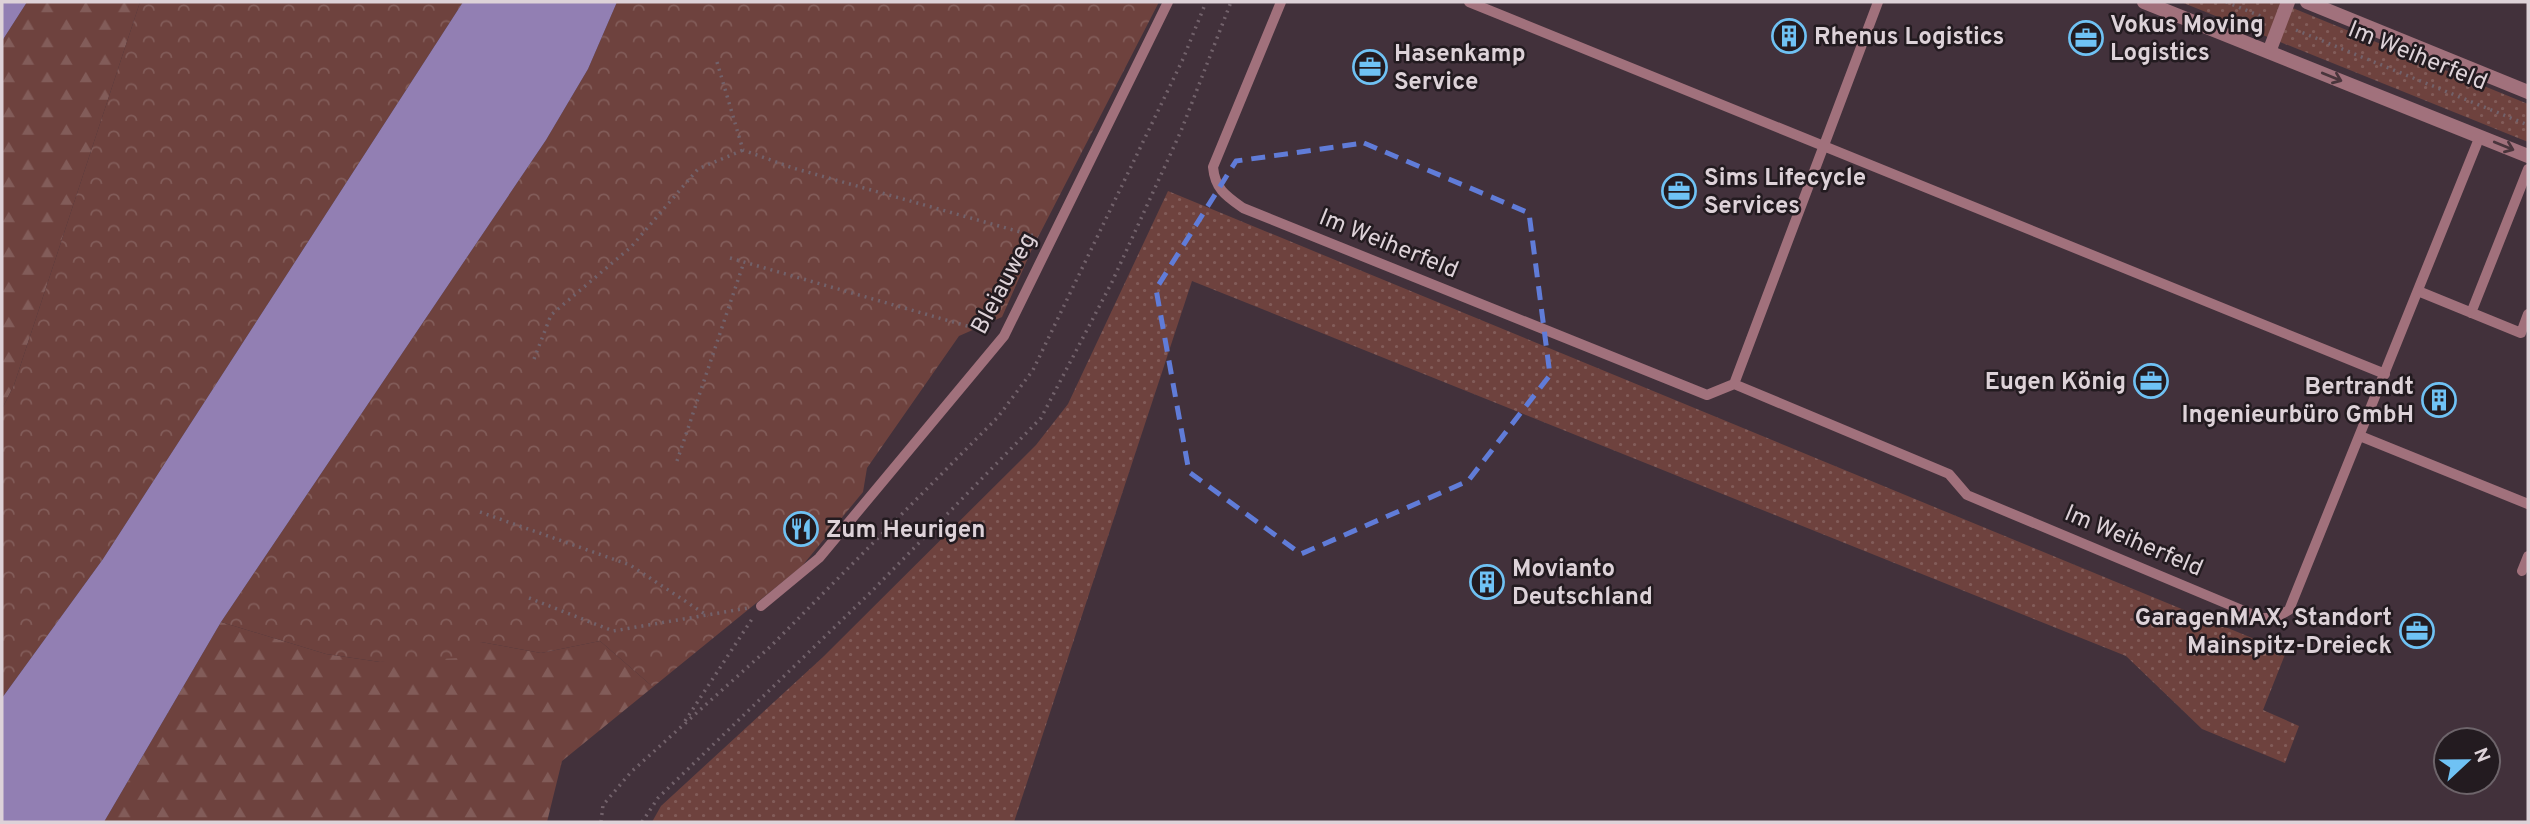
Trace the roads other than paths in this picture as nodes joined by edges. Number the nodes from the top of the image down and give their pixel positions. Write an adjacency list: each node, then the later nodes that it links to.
1 (1168, 2): 23 (lane, Bleiauweg)
2 (1281, 2): 18 (lane, Im Weiherfeld)
3 (1469, 2): 11 (lane)
4 (1878, 2): 11 (lane)
5 (2144, 2): 8 (street)
6 (2288, 2): 8 (street)
7 (2307, 2): 9 (street, Im Weiherfeld)
8 (2269, 52): 10 (street, one-way to 10)
9 (2528, 92)
10 (2480, 136): 12 (street, one-way to 12); 14 (lane, Im Weiherfeld)
11 (1822, 147): 17 (lane); 18 (lane)
12 (2528, 156)
13 (2528, 169): 15 (lane)
14 (2418, 291): 15 (lane); 17 (lane, Im Weiherfeld)
15 (2471, 313): 16 (lane)
16 (2528, 314)
17 (2385, 374): 19 (lane, Im Weiherfeld)
18 (1734, 384): 19 (lane, Im Weiherfeld)
19 (2360, 436): 20 (lane)
20 (2528, 504)
21 (2528, 556): 22 (lane)
22 (2522, 571)
23 (761, 606)

